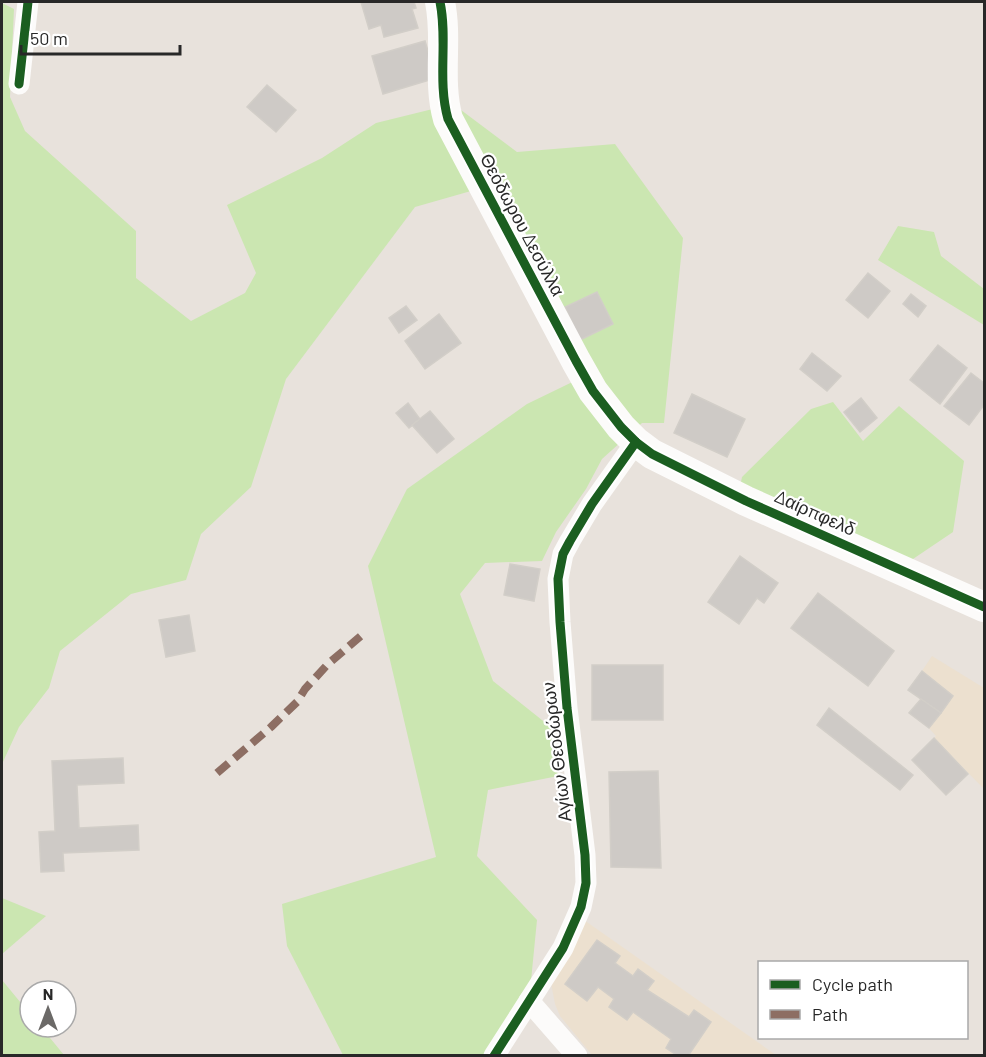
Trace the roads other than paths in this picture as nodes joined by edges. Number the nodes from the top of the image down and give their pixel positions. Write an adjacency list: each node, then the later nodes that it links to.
1 (28, 2): 3 (street)
2 (440, 2): 4 (street, Θεόδωρου Δεσύλλα)
3 (19, 84)
4 (636, 442): 5 (street, Δαίρπφελδ); 6 (street, Αγίων Θεοδώρων)
5 (984, 607)
6 (529, 1001): 7 (street, Αγίων Θεοδώρων); 8 (street)
7 (494, 1056)
8 (577, 1056)

